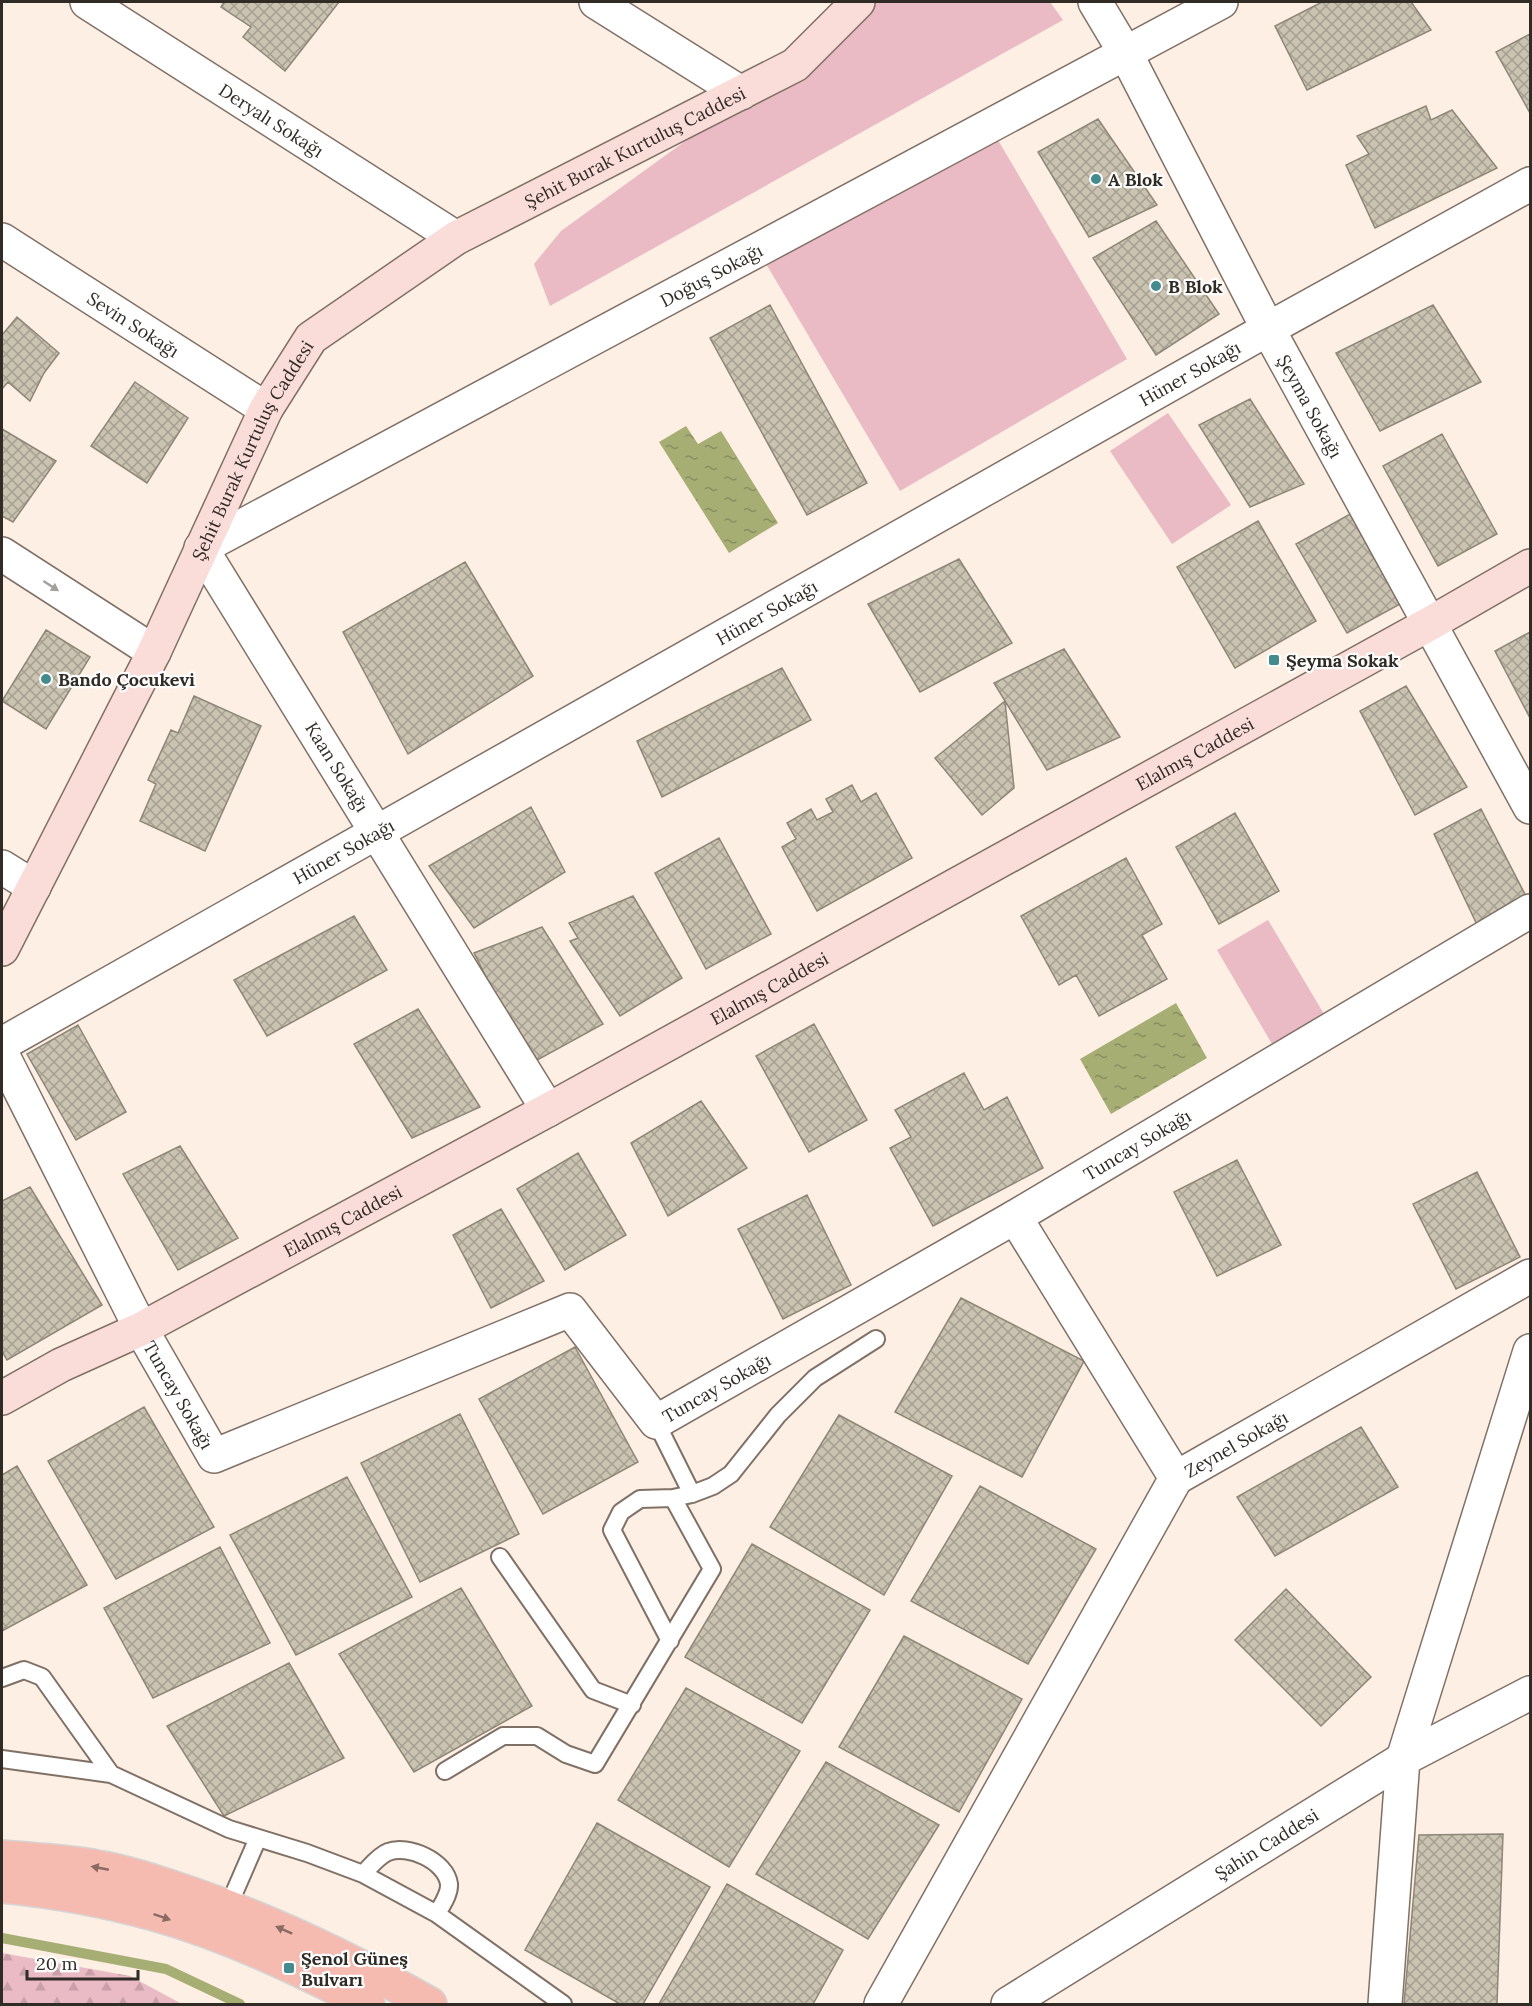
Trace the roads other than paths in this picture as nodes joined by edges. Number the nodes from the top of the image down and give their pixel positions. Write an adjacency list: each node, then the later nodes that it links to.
1 (87, 2): 9 (street, Deryalı Sokağı)
2 (596, 2): 7 (street)
3 (858, 2): 7 (street, Şehit Burak Kurtuluş Caddesi)
4 (1095, 2): 6 (street, Şeyma Sokağı)
5 (1221, 2): 6 (street, Doğuş Sokağı)
6 (1126, 54): 11 (street, Şeyma Sokağı); 13 (street, Doğuş Sokağı)
7 (741, 93): 9 (street, Şehit Burak Kurtuluş Caddesi)
8 (1530, 184): 11 (street, Hüner Sokağı)
9 (456, 238): 12 (street, Şehit Burak Kurtuluş Caddesi)
10 (2, 240): 12 (street, Sevin Sokağı)
11 (1268, 329): 16 (street, Şeyma Sokağı); 19 (street, Hüner Sokağı)
12 (266, 409): 13 (street, Şehit Burak Kurtuluş Caddesi)
13 (201, 548): 17 (street, Şehit Burak Kurtuluş Caddesi); 19 (street, Kaan Sokağı)
14 (2, 554): 17 (street, one-way to 17)
15 (1530, 566): 16 (street, Elalmış Caddesi)
16 (1431, 623): 18 (street, Şeyma Sokağı); 26 (street, Elalmış Caddesi)
17 (154, 652): 21 (street, Şehit Burak Kurtuluş Caddesi)
18 (1530, 807)
19 (377, 832): 24 (street, Hüner Sokağı); 26 (street, Kaan Sokağı)
20 (2, 867): 21 (street)
21 (34, 887): 23 (street, Şehit Burak Kurtuluş Caddesi)
22 (1530, 911): 27 (street, Tuncay Sokağı)
23 (2, 949)
24 (2, 1044)
25 (2, 1054): 29 (street, Tuncay Sokağı)
26 (548, 1110): 29 (street, Elalmış Caddesi)
27 (1015, 1217): 33 (street, Tuncay Sokağı); 34 (street, Zeynel Sokağı)
28 (1530, 1276): 34 (street, Zeynel Sokağı)
29 (141, 1329): 32 (street, Elalmış Caddesi); 33 (street, Tuncay Sokağı)
30 (876, 1339): 35 (lane)
31 (1530, 1351): 43 (street)
32 (2, 1398)
33 (656, 1422): 35 (lane)
34 (1176, 1478): 55 (street)
35 (692, 1494): 36 (lane)
36 (673, 1498): 38 (lane); 38 (lane)
37 (500, 1557): 41 (lane)
38 (670, 1641): 41 (lane)
39 (2, 1678): 45 (lane)
40 (1530, 1693): 43 (street, Şahin Caddesi)
41 (632, 1705): 44 (lane)
42 (2, 1759): 45 (lane)
43 (1403, 1759): 56 (street, Şahin Caddesi); 57 (street)
44 (445, 1772)
45 (111, 1774): 46 (lane)
46 (258, 1838): 48 (lane); 50 (lane)
47 (2, 1857): 50 (main road, one-way to 47)
48 (363, 1874): 51 (lane); 51 (lane)
49 (2, 1886): 52 (main road, one-way to 52)
50 (228, 1907): 53 (main road, one-way to 50)
51 (437, 1914): 54 (lane)
52 (368, 2004)
53 (430, 2004)
54 (563, 2004)
55 (881, 2004)
56 (1008, 2004)
57 (1385, 2004)

